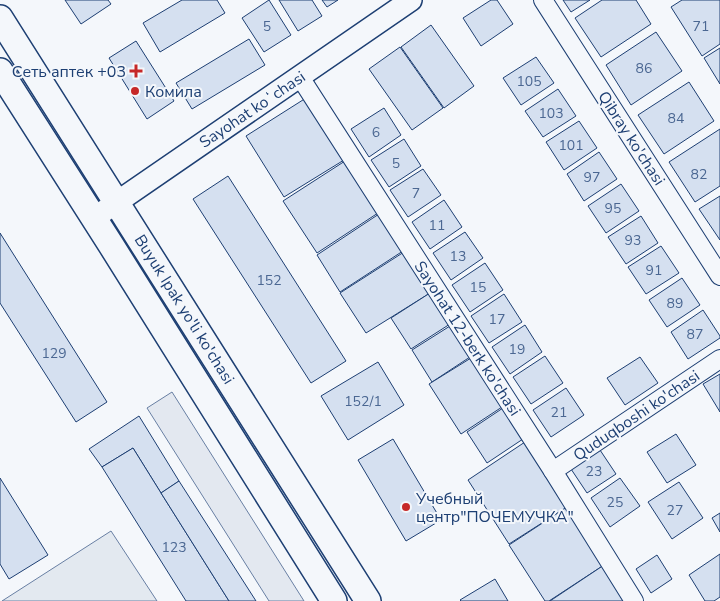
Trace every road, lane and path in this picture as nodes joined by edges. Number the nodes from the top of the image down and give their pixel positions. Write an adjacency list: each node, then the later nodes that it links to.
1 (411, 0): 5 (street, Sayohat koʻchasi)
2 (543, 0): 8 (street, Qibray ko'chasi)
3 (0, 18): 6 (main road, Buyuk Ipak yo'li ko'chasi)
4 (0, 71): 7 (main road, Buyuk Ipak yo'li ko'chasi)
5 (300, 77): 6 (street, Sayohat koʻchasi); 10 (street, Sayohat 12-berk ko'chasi)
6 (117, 202): 7 (street, Sayohat koʻchasi); 12 (main road, Buyuk Ipak yo'li ko'chasi)
7 (94, 218): 11 (main road, Buyuk Ipak yo'li ko'chasi)
8 (720, 276)
9 (720, 359): 10 (street, Quduqboshi ko'chasi)
10 (553, 470): 13 (street, Sayohat 12-berk ko'chasi)
11 (334, 601)
12 (368, 601)
13 (634, 601)

